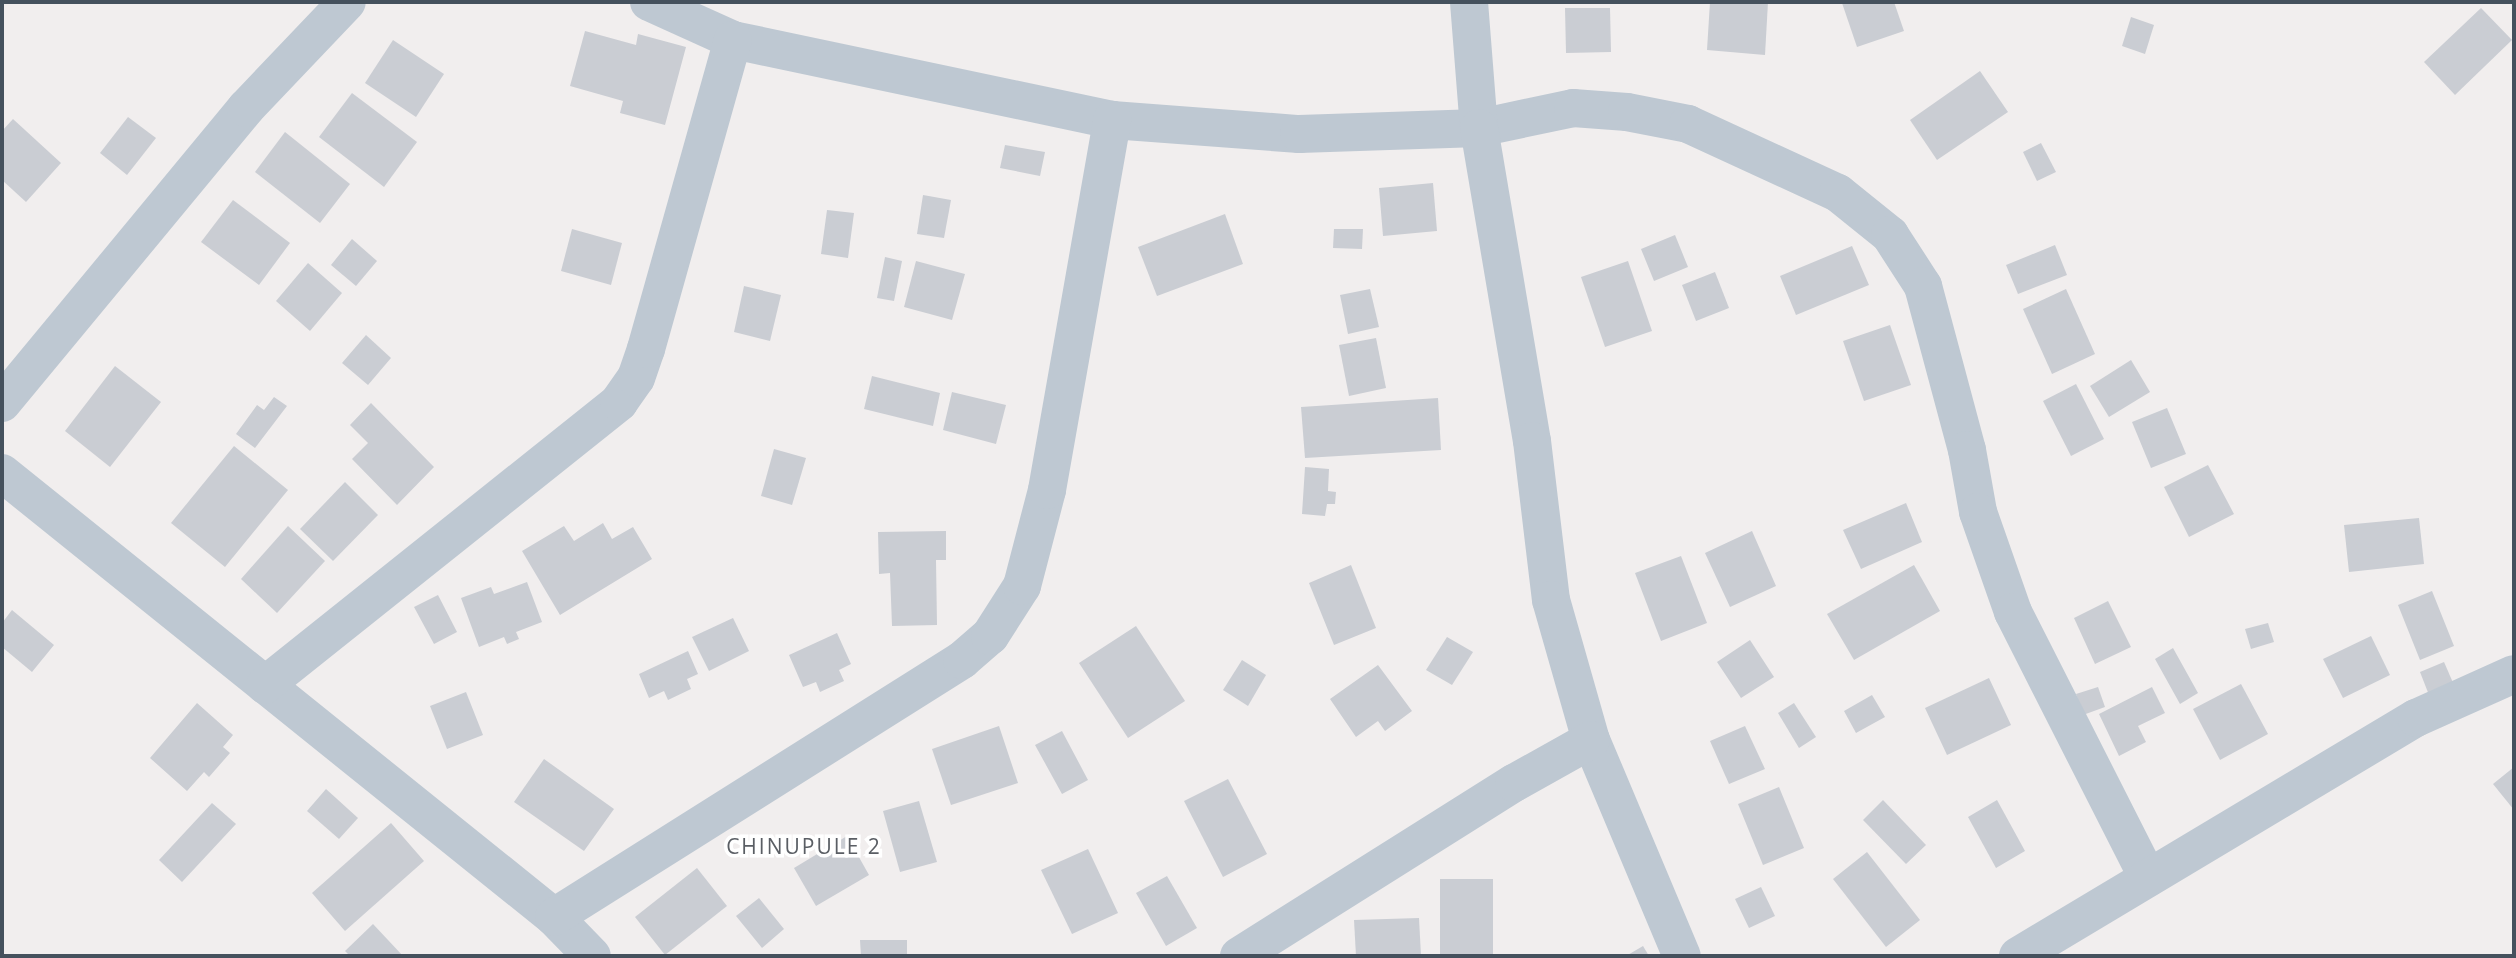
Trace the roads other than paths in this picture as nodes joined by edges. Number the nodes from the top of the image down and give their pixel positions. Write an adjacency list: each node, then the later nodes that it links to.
1 (347, 2): 7 (street)
2 (649, 2): 4 (street)
3 (1469, 2): 6 (street)
4 (733, 40): 5 (street); 10 (street)
5 (1112, 120): 6 (street); 13 (street)
6 (1479, 128): 11 (street); 12 (street)
7 (2, 403)
8 (2, 473): 10 (street)
9 (2514, 674): 12 (street)
10 (265, 685): 13 (street)
11 (1591, 740): 15 (street); 16 (street)
12 (2148, 877): 17 (street)
13 (554, 917): 14 (street)
14 (592, 956)
15 (1239, 956)
16 (1682, 956)
17 (2018, 956)

